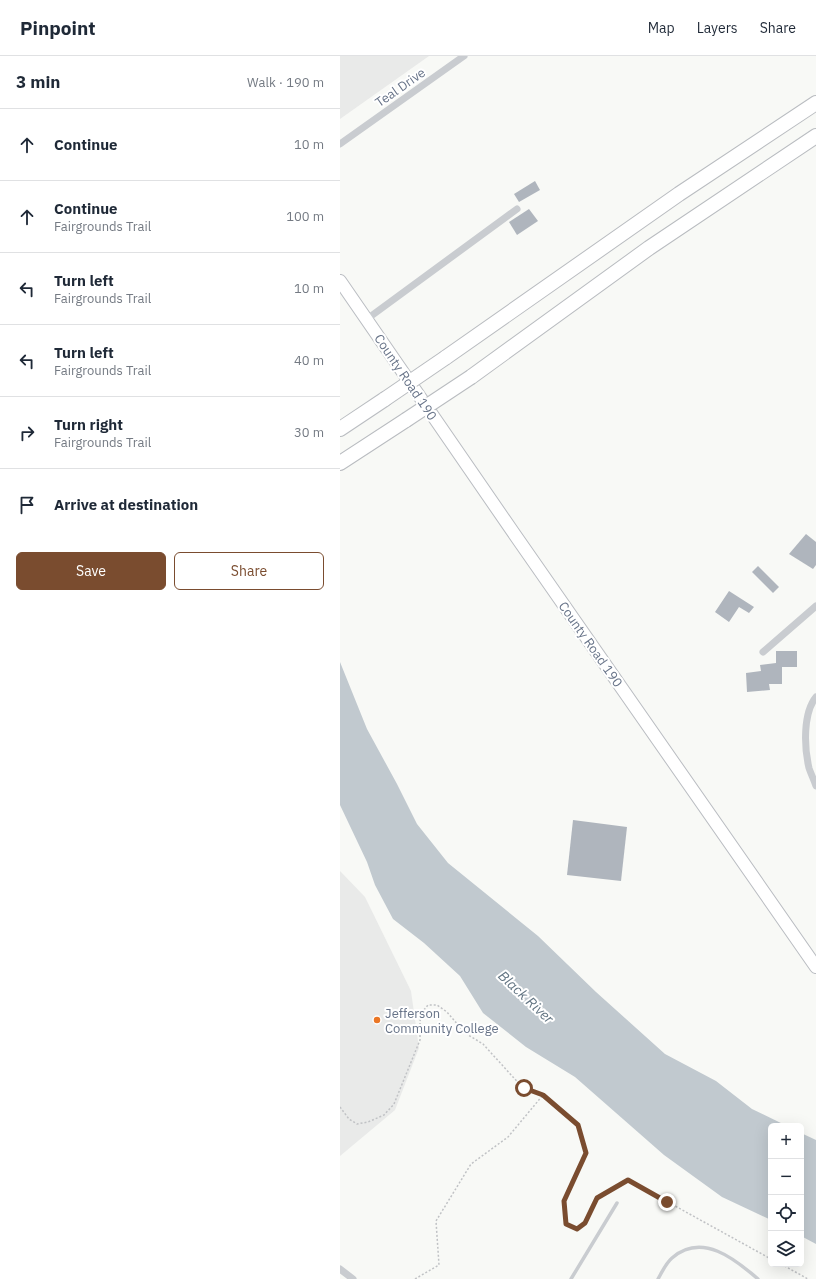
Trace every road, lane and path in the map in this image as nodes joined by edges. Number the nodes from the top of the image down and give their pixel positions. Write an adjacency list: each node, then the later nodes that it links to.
1 (464, 56): 4 (street, Teal Drive)
2 (816, 103): 8 (highway, bridge)
3 (816, 136): 9 (highway, bridge)
4 (340, 144)
5 (517, 209): 7 (street, County Road 190)
6 (340, 281): 7 (main road, County Road 190)
7 (367, 319): 14 (main road, County Road 190)
8 (340, 429)
9 (340, 464)
10 (816, 606): 11 (street)
11 (763, 652)
12 (816, 696): 13 (street)
13 (816, 786)
14 (816, 967)
15 (543, 1095): 16 (path); 18 (path); 22 (path)
16 (340, 1107)
17 (618, 1203): 23 (lane)
18 (768, 1257)
19 (786, 1267): 26 (path)
20 (340, 1269): 21 (street)
21 (353, 1279)
22 (415, 1279)
23 (571, 1279)
24 (658, 1279): 25 (lane)
25 (758, 1279)
26 (808, 1279)

